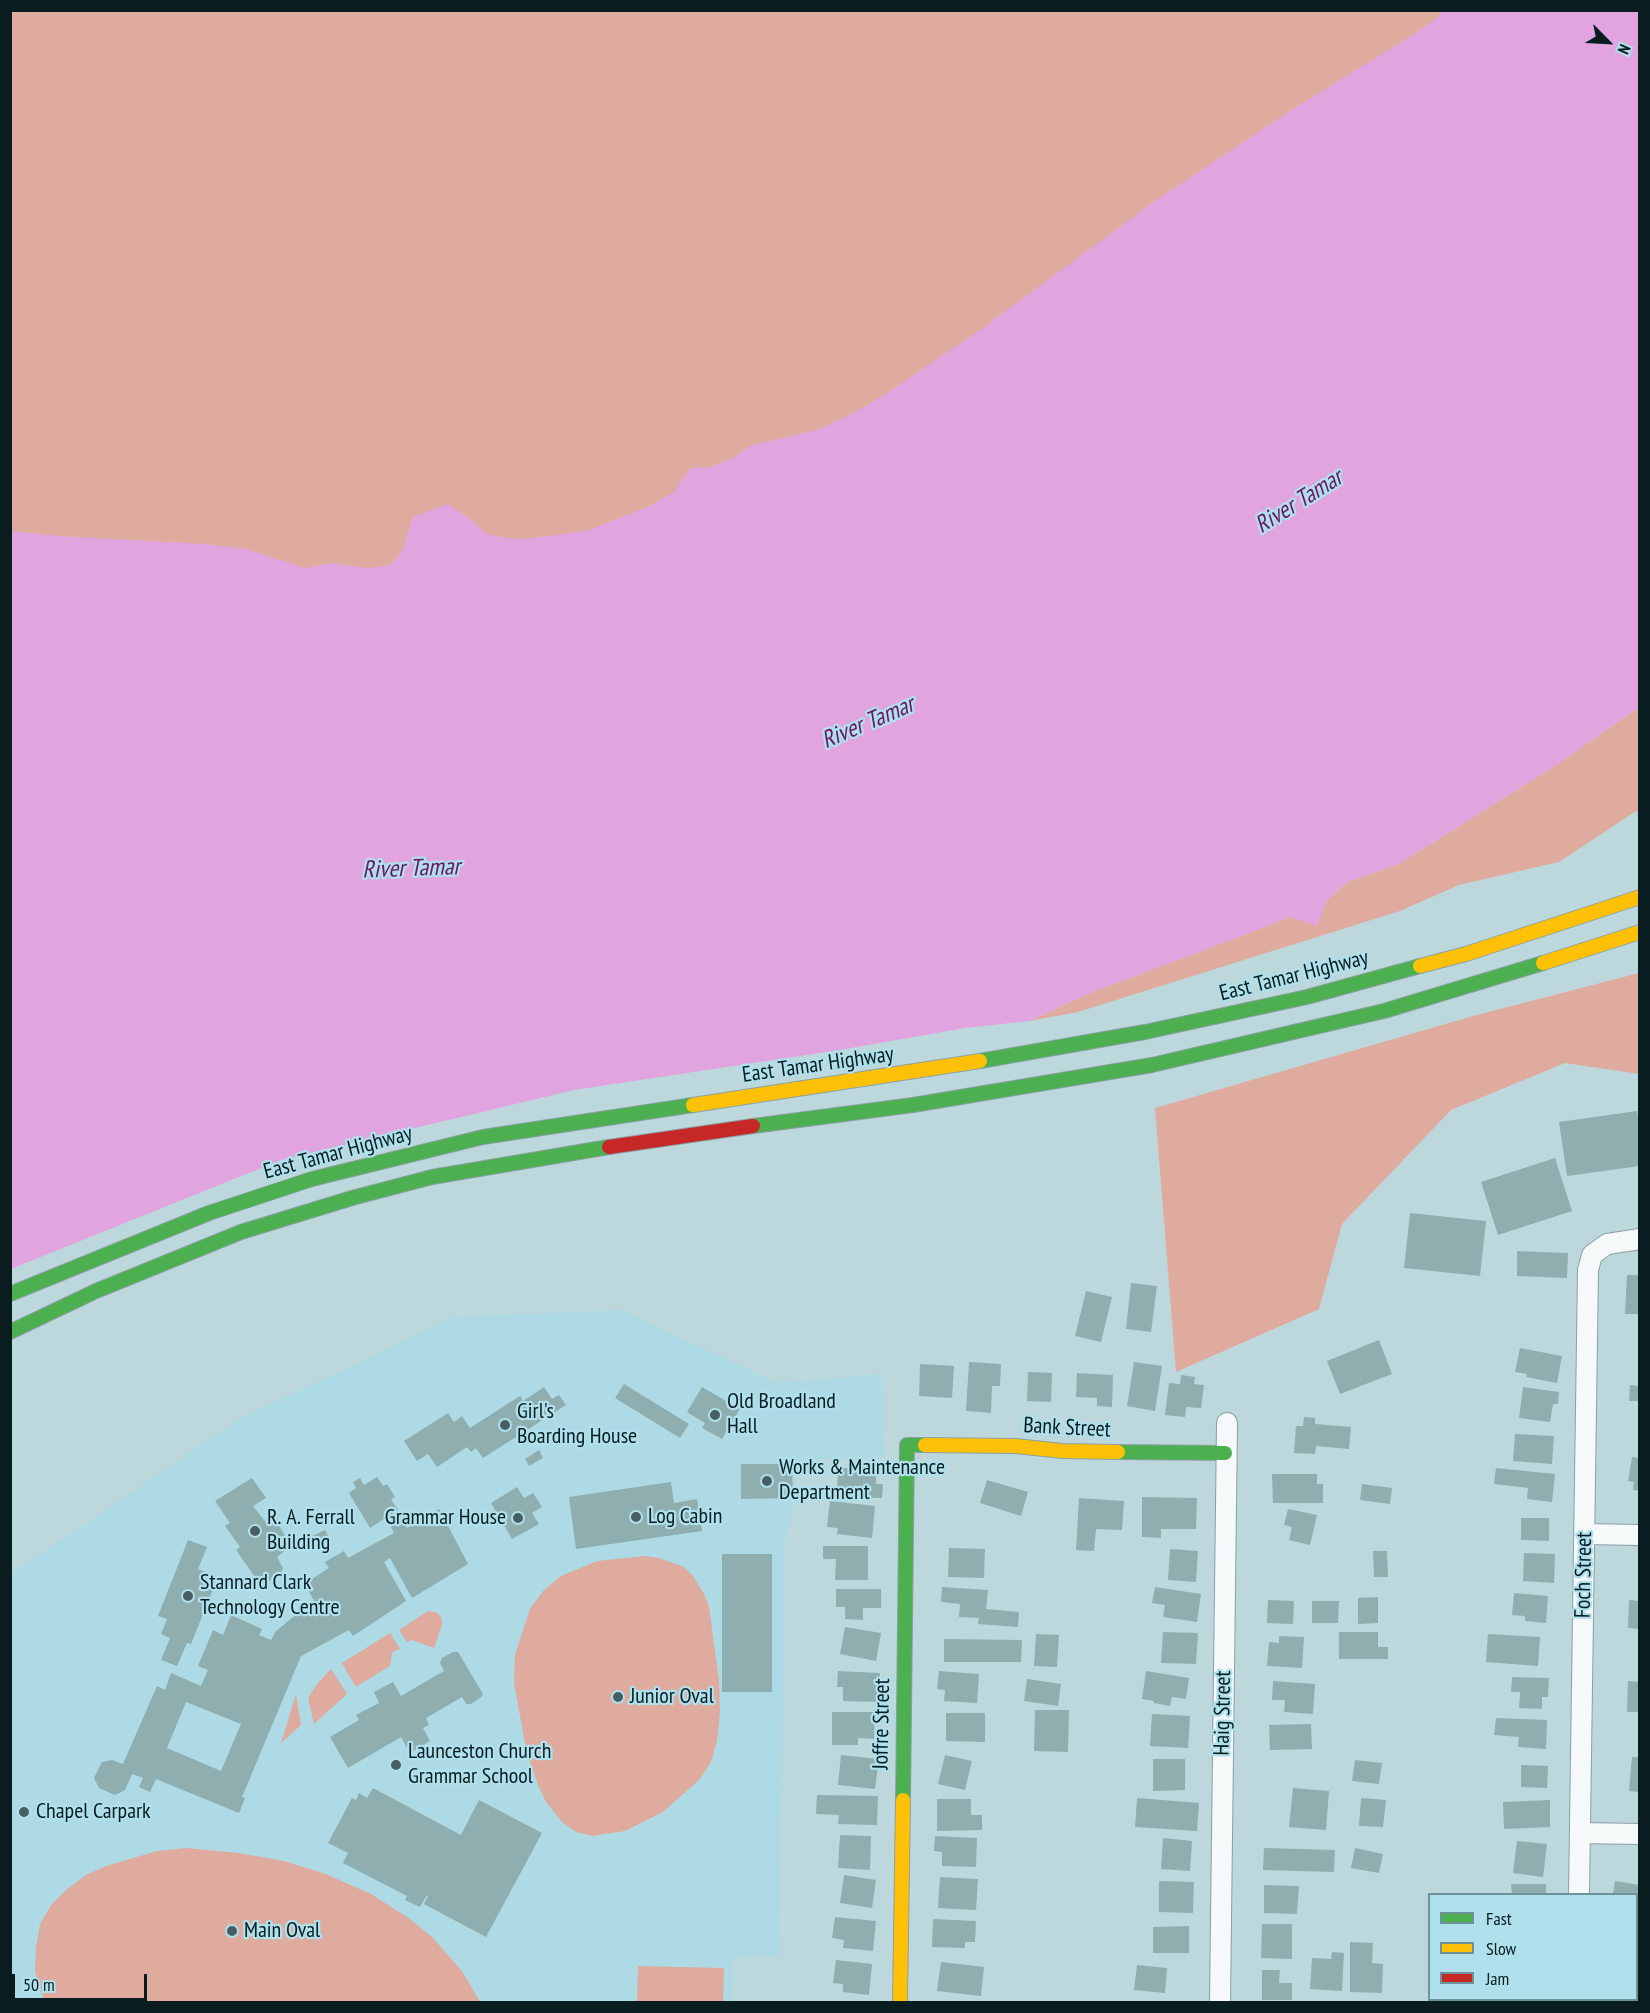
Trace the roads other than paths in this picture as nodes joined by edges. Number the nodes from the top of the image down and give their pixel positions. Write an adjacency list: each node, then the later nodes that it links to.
1 (1640, 897): 4 (main road, East Tamar Highway)
2 (1640, 932): 5 (main road)
3 (1640, 1239): 9 (street, Foch Street)
4 (10, 1294)
5 (10, 1332)
6 (1227, 1423): 8 (street, Haig Street)
7 (907, 1445): 8 (main road, Bank Street); 14 (main road, Joffre Street)
8 (1226, 1453): 15 (street, Haig Street)
9 (1585, 1534): 10 (street); 11 (street, Foch Street)
10 (1640, 1535)
11 (1580, 1833): 12 (street); 13 (street, Foch Street)
12 (1640, 1834)
13 (1579, 1893)
14 (900, 2002)
15 (1220, 2002)

